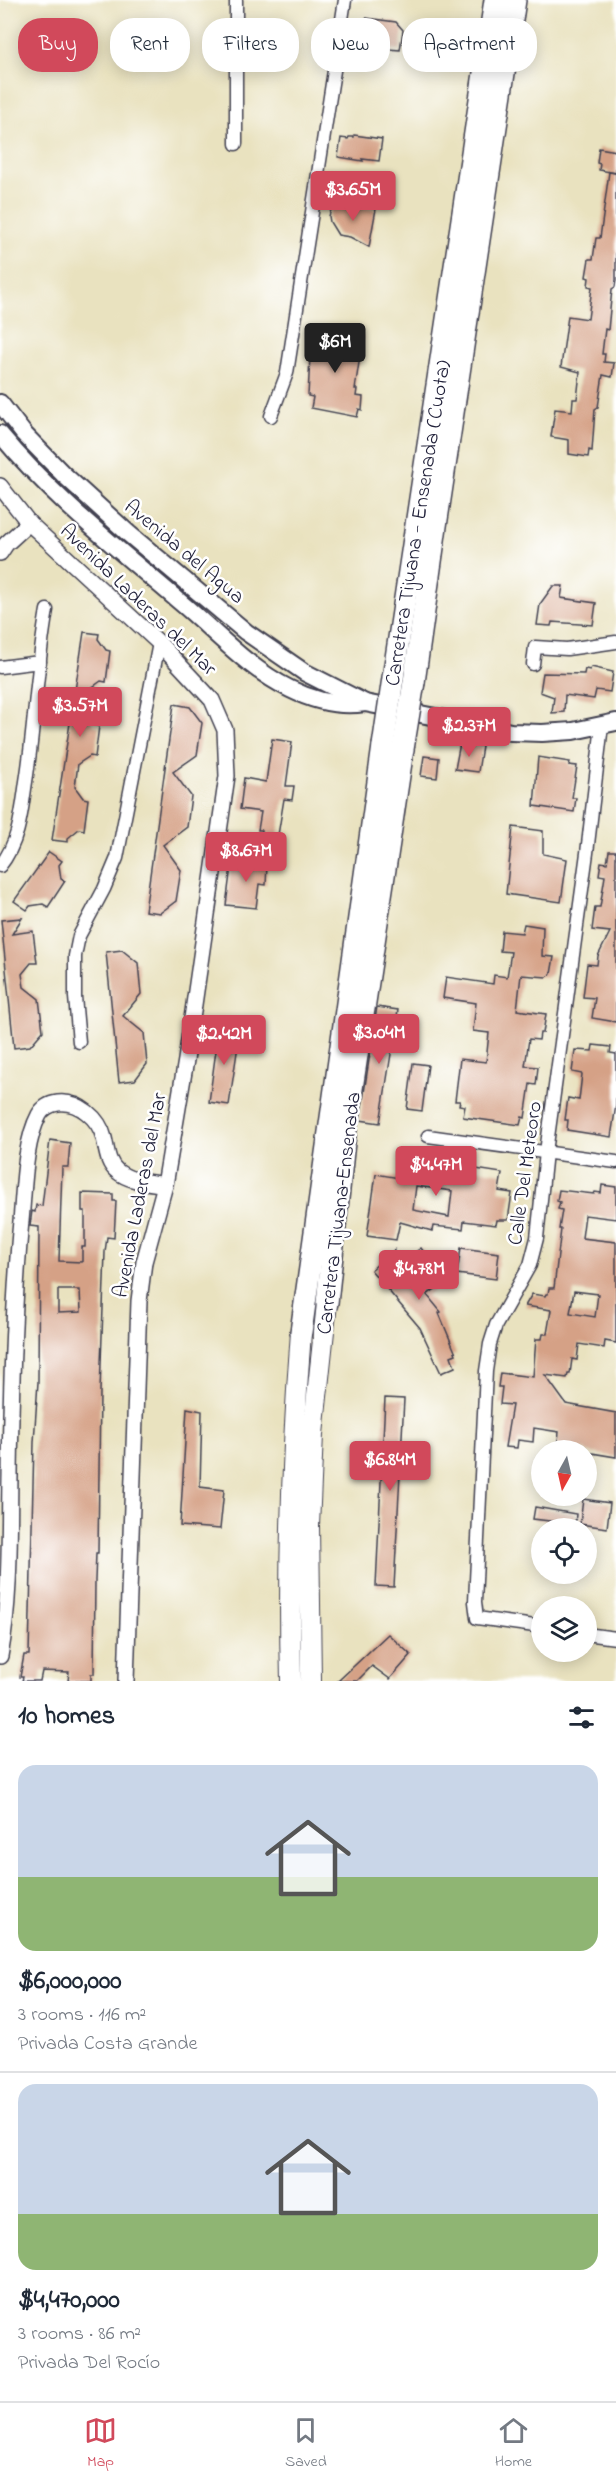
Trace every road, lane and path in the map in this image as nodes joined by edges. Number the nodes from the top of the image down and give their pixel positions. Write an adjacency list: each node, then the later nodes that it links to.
1 (236, 0): 5 (street)
2 (345, 0): 7 (street)
3 (495, 0): 20 (highway, Carretera Tijuana - Ensenada (Cuota), bridge)
4 (515, 0): 20 (highway, Carretera Tijuana - Ensenada (Cuota), bridge)
5 (236, 144)
6 (0, 403): 18 (main road, Avenida del Agua)
7 (271, 416)
8 (0, 434): 18 (main road, Avenida del Agua)
9 (0, 486): 10 (street, Avenida Laderas del Mar)
10 (29, 523): 11 (street); 14 (street, Avenida Laderas del Mar)
11 (0, 553)
12 (47, 610): 15 (street)
13 (616, 642): 16 (street)
14 (159, 643): 22 (street); 26 (street, Avenida Laderas del Mar)
15 (40, 662): 17 (street); 21 (street)
16 (533, 664)
17 (0, 667)
18 (365, 703): 19 (main road, Avenida del Agua)
19 (609, 724): 24 (street, Calle Del Meteoro)
20 (393, 747): 27 (highway, Carretera Tijuana–Ensenada); 28 (highway, Carretera Tijuana - Ensenada (Cuota))
21 (0, 866)
22 (80, 1042)
23 (428, 1136): 24 (street)
24 (546, 1152): 25 (street); 29 (street, Calle Del Meteoro)
25 (616, 1162)
26 (165, 1185): 32 (street); 33 (street, Avenida Laderas del Mar)
27 (327, 1303): 35 (highway, Carretera Tijuana–Ensenada)
28 (301, 1332): 34 (highway, Carretera Tijuana–Ensenada)
29 (531, 1625)
30 (597, 1635): 31 (street)
31 (616, 1638)
32 (0, 1656)
33 (126, 1681)
34 (291, 1681)
35 (311, 1681)

